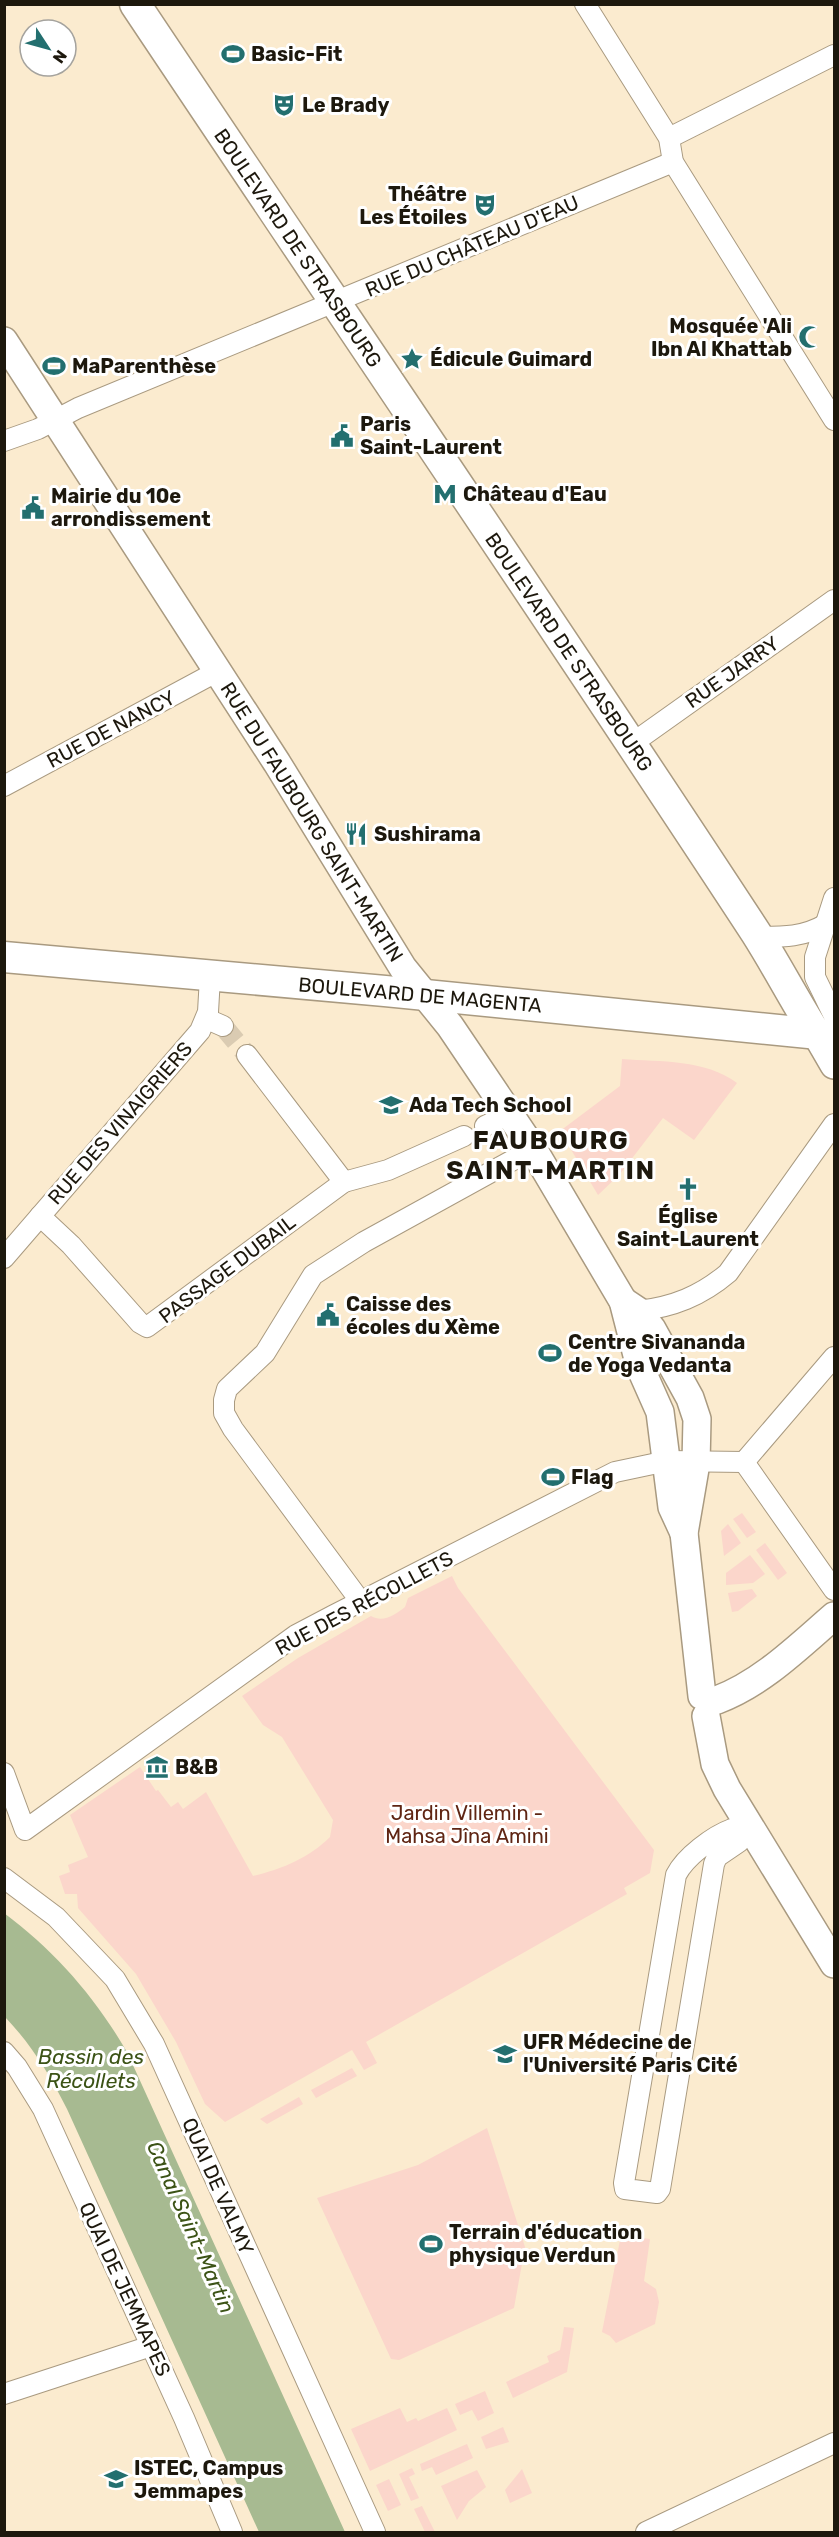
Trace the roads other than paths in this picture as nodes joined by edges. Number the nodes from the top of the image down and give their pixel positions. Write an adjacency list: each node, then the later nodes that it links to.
1 (135, 4): 6 (main road, BOULEVARD DE STRASBOURG)
2 (585, 4): 4 (street)
3 (834, 55): 4 (street)
4 (669, 138): 5 (street)
5 (673, 162): 6 (street, RUE DU CHÂTEAU D'EAU); 9 (street)
6 (335, 303): 8 (street, RUE DU CHÂTEAU D'EAU); 13 (main road, BOULEVARD DE STRASBOURG)
7 (4, 341): 8 (main road, RUE DU FAUBOURG SAINT-MARTIN)
8 (57, 420): 10 (street, RUE DU CHÂTEAU D'EAU); 12 (main road, RUE DU FAUBOURG SAINT-MARTIN)
9 (834, 420)
10 (4, 441)
11 (834, 600): 13 (street, RUE JARRY)
12 (218, 672): 14 (street, RUE DE NANCY); 20 (main road, RUE DU FAUBOURG SAINT-MARTIN)
13 (630, 745): 17 (main road, BOULEVARD DE STRASBOURG)
14 (4, 786)
15 (834, 898): 16 (street)
16 (826, 924): 17 (street); 21 (street)
17 (758, 937): 21 (main road, BOULEVARD DE STRASBOURG)
18 (4, 957): 19 (main road, BOULEVARD DE MAGENTA)
19 (210, 976): 20 (main road, BOULEVARD DE MAGENTA); 30 (street, RUE DES VINAIGRIERS)
20 (424, 995): 21 (main road, BOULEVARD DE MAGENTA); 24 (main road, RUE DU FAUBOURG SAINT-MARTIN)
21 (828, 1028): 23 (main road, BOULEVARD DE STRASBOURG)
22 (247, 1056): 29 (street)
23 (834, 1065)
24 (510, 1114): 26 (street); 28 (main road, RUE DU FAUBOURG SAINT-MARTIN)
25 (834, 1124): 32 (street)
26 (485, 1126)
27 (464, 1136): 29 (street, PASSAGE DUBAIL)
28 (533, 1149): 32 (main road, RUE DU FAUBOURG SAINT-MARTIN); 39 (street)
29 (344, 1182): 30 (street, PASSAGE DUBAIL)
30 (40, 1216): 31 (street, RUE DES VINAIGRIERS)
31 (4, 1258)
32 (630, 1306): 34 (main road, RUE DU FAUBOURG SAINT-MARTIN); 36 (main road, RUE DU FAUBOURG SAINT-MARTIN)
33 (834, 1357): 35 (street)
34 (667, 1461): 36 (street, RUE DES RÉCOLLETS); 37 (main road, RUE DU FAUBOURG SAINT-MARTIN); 39 (street, RUE DES RÉCOLLETS)
35 (744, 1462): 36 (street, RUE DES RÉCOLLETS); 38 (street)
36 (696, 1463): 37 (main road, RUE DU FAUBOURG SAINT-MARTIN)
37 (684, 1533): 41 (main road, RUE DU FAUBOURG SAINT-MARTIN)
38 (834, 1590)
39 (361, 1602): 42 (street, RUE DES RÉCOLLETS)
40 (834, 1616): 41 (main road)
41 (708, 1704): 43 (main road, RUE DU FAUBOURG SAINT-MARTIN)
42 (4, 1773)
43 (751, 1827): 44 (street); 45 (street); 47 (main road, RUE DU FAUBOURG SAINT-MARTIN)
44 (696, 1851): 45 (street); 45 (street)
45 (713, 1876)
46 (4, 1878): 53 (street, QUAI DE VALMY)
47 (834, 1964)
48 (4, 2052): 49 (street, QUAI DE JEMMAPES)
49 (151, 2346): 50 (street); 52 (street, QUAI DE JEMMAPES)
50 (4, 2394)
51 (834, 2443): 54 (street)
52 (232, 2532)
53 (375, 2532)
54 (646, 2532)

